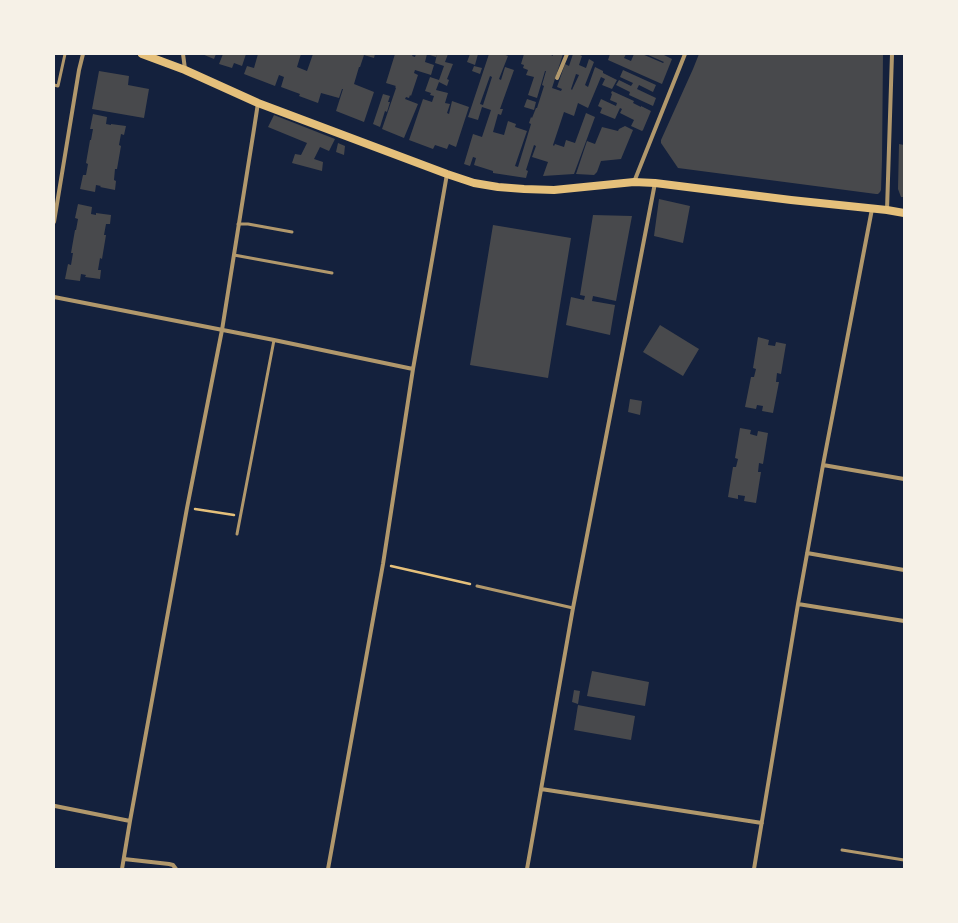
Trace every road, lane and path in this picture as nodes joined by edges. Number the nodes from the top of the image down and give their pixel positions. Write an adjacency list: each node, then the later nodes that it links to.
1 (66, 54): 10 (lane)
2 (83, 54): 18 (street)
3 (142, 54): 8 (main road)
4 (183, 54): 8 (street)
5 (567, 54): 9 (street)
6 (685, 54): 13 (street)
7 (892, 54): 16 (street)
8 (185, 70): 11 (main road)
9 (557, 78)
10 (54, 85)
11 (258, 102): 12 (main road); 19 (street)
12 (447, 174): 13 (main road); 26 (street)
13 (634, 182): 14 (main road)
14 (655, 183): 15 (main road); 37 (street)
15 (872, 208): 16 (main road); 27 (street)
16 (887, 210): 17 (main road)
17 (904, 214)
18 (54, 222)
19 (238, 224): 20 (lane); 21 (street)
20 (292, 232)
21 (234, 255): 22 (lane); 24 (street)
22 (332, 274)
23 (54, 297): 24 (street)
24 (222, 330): 25 (street); 29 (street)
25 (274, 340): 26 (street); 30 (lane)
26 (413, 370): 33 (street)
27 (823, 465): 28 (street); 32 (street)
28 (904, 479)
29 (187, 508): 30 (path); 41 (street)
30 (240, 516): 31 (lane)
31 (237, 534)
32 (807, 553): 34 (street); 36 (street)
33 (383, 564): 35 (path); 48 (street)
34 (904, 570)
35 (477, 586): 37 (lane)
36 (798, 604): 38 (street); 42 (street)
37 (573, 608): 39 (street)
38 (904, 621)
39 (541, 789): 42 (street); 49 (street)
40 (55, 806): 41 (street)
41 (130, 821): 44 (street)
42 (762, 823): 50 (street)
43 (842, 850): 45 (lane)
44 (124, 858): 46 (street); 47 (street)
45 (904, 860)
46 (122, 869)
47 (176, 869)
48 (328, 869)
49 (527, 869)
50 (754, 869)

